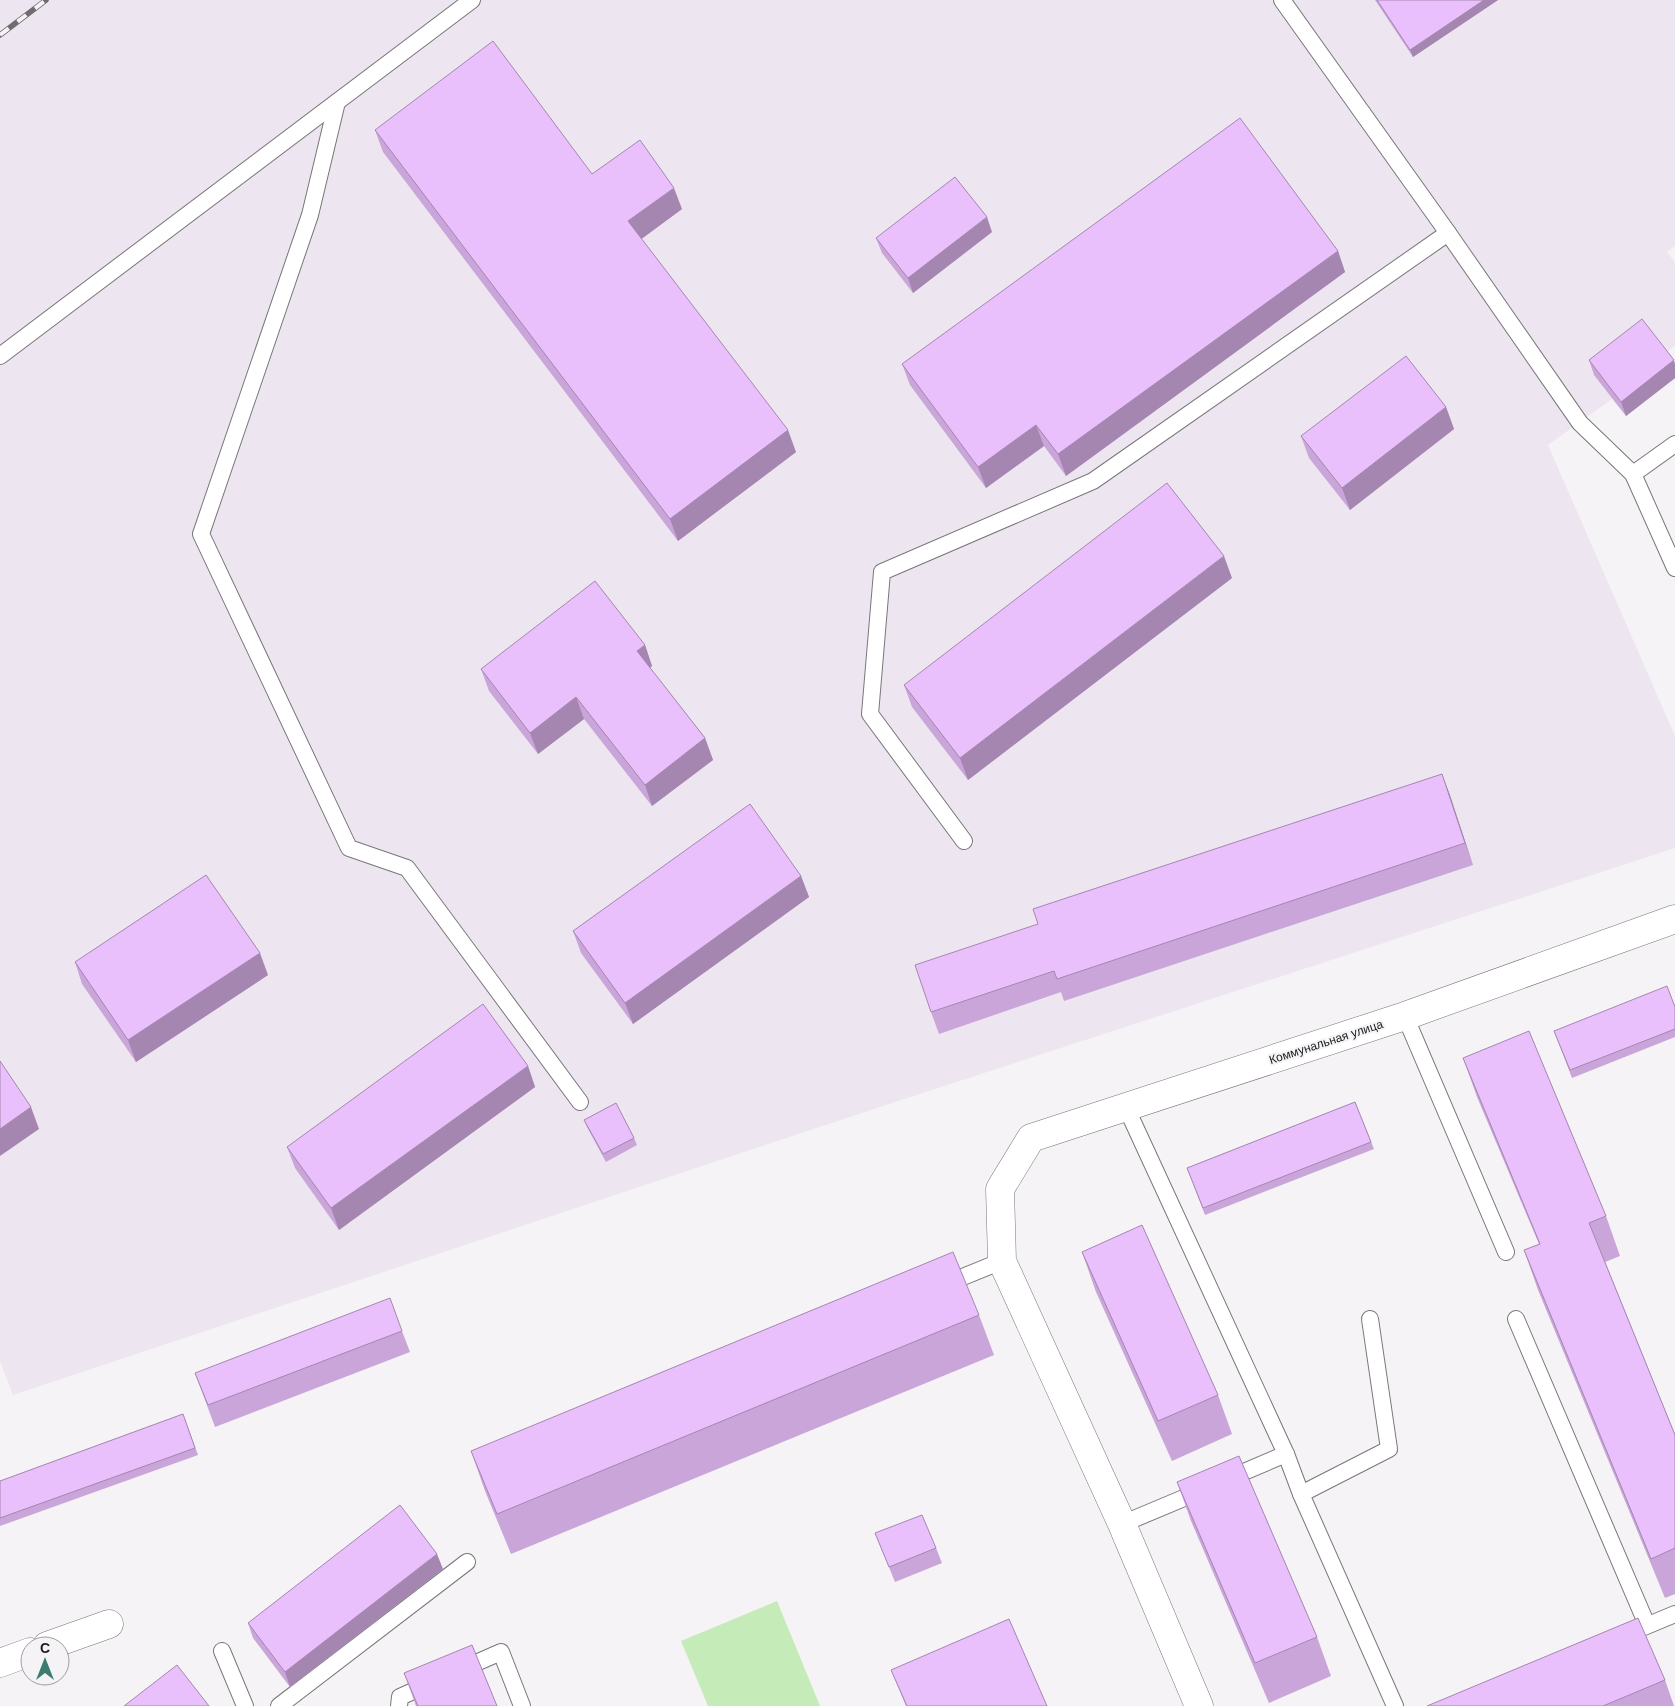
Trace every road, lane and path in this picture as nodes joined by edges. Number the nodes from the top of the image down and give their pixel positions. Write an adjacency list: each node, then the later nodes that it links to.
1 (472, 0): 3 (lane)
2 (1282, 0): 4 (lane)
3 (337, 102): 5 (lane); 12 (lane)
4 (1448, 233): 7 (lane); 9 (lane)
5 (0, 356)
6 (1675, 444): 7 (lane)
7 (1633, 474): 8 (lane)
8 (1675, 568)
9 (964, 841)
10 (1675, 919): 11 (street, Коммунальная улица)
11 (1405, 1016): 13 (street, Коммунальная улица); 14 (lane)
12 (580, 1102)
13 (1126, 1107): 15 (street, Коммунальная улица); 19 (lane)
14 (1506, 1252)
15 (1002, 1260): 16 (lane); 21 (street)
16 (928, 1291)
17 (1516, 1318): 25 (lane)
18 (1370, 1319): 20 (lane)
19 (1286, 1454): 20 (lane); 21 (lane)
20 (1301, 1494): 36 (lane)
21 (1122, 1524): 35 (street)
22 (467, 1562): 32 (lane)
23 (1675, 1614): 25 (lane)
24 (109, 1624): 27 (street)
25 (1647, 1625): 26 (lane)
26 (1629, 1633)
27 (70, 1638)
28 (222, 1651): 31 (lane)
29 (20, 1655): 30 (street)
30 (0, 1662)
31 (244, 1706)
32 (279, 1706)
33 (399, 1706): 34 (lane)
34 (522, 1706)
35 (1199, 1706)
36 (1395, 1706)

